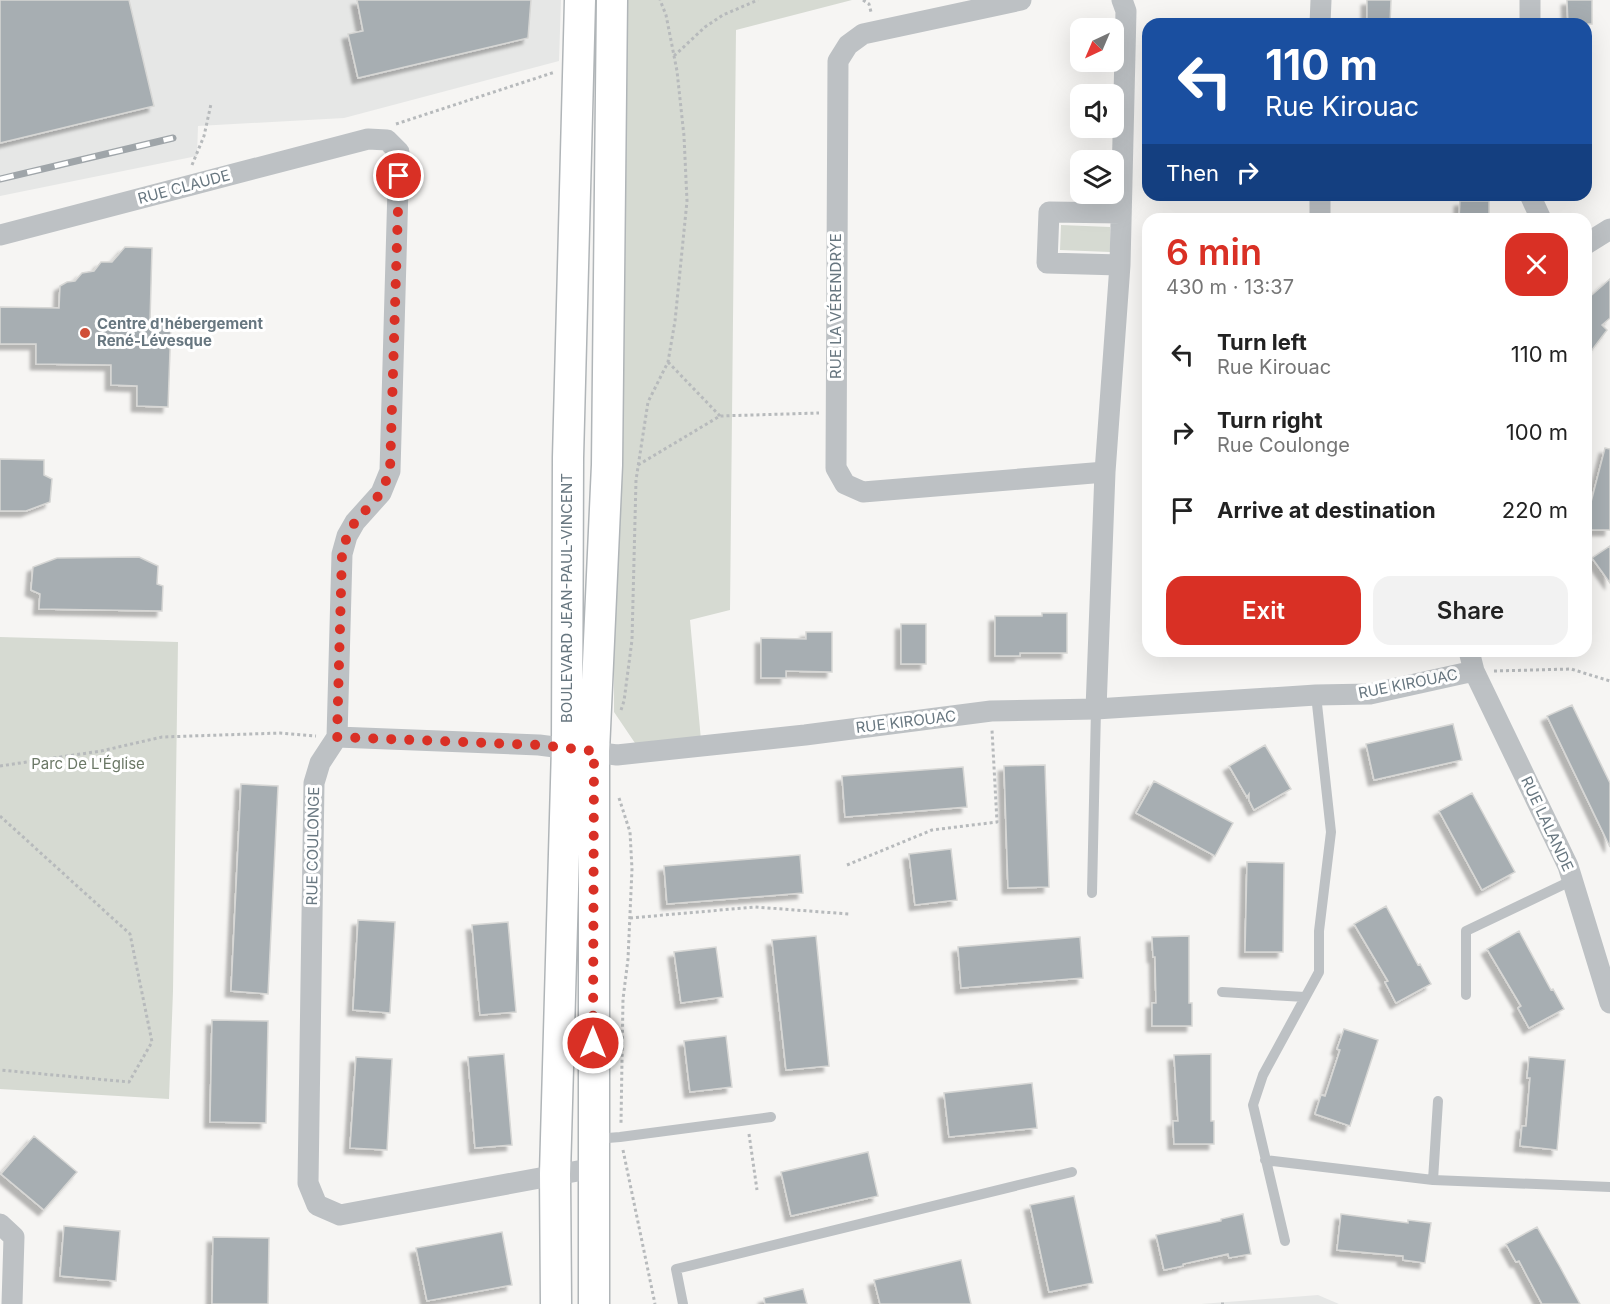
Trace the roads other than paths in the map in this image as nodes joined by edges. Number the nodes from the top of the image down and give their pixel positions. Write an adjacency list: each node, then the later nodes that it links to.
1 (580, 0): 10 (street, BOULEVARD JEAN-PAUL-VINCENT)
2 (612, 0): 9 (street, BOULEVARD JEAN-PAUL-VINCENT)
3 (1021, 0): 16 (street, RUE LA VÉRENDRYE)
4 (1122, 0): 11 (street)
5 (1320, 0): 7 (street)
6 (1530, 0): 8 (street)
7 (1320, 18)
8 (1530, 18)
9 (612, 58): 10 (street); 21 (street, BOULEVARD JEAN-PAUL-VINCENT)
10 (579, 64): 21 (street, BOULEVARD JEAN-PAUL-VINCENT)
11 (1121, 213): 15 (street); 15 (street)
12 (1610, 229): 14 (street)
13 (0, 235): 20 (street, RUE CLAUDE)
14 (1592, 240)
15 (1120, 265): 16 (street)
16 (1106, 471): 19 (street)
17 (1471, 661): 18 (street, RUE KIROUAC); 22 (street, RUE LALANDE)
18 (1316, 695): 19 (street, RUE KIROUAC); 26 (lane)
19 (1096, 709): 21 (street, RUE KIROUAC); 23 (lane)
20 (337, 737): 21 (street, RUE KIROUAC); 34 (street, RUE COULONGE)
21 (581, 749): 30 (street, BOULEVARD JEAN-PAUL-VINCENT); 34 (street, BOULEVARD JEAN-PAUL-VINCENT)
22 (1573, 880): 25 (lane); 27 (street, RUE LALANDE)
23 (1092, 893)
24 (1222, 992): 26 (lane)
25 (1466, 995)
26 (1305, 997): 31 (lane)
27 (1610, 1003)
28 (1438, 1101): 35 (lane)
29 (771, 1117): 30 (lane)
30 (607, 1138): 32 (street, BOULEVARD JEAN-PAUL-VINCENT)
31 (1265, 1160): 35 (lane); 38 (lane)
32 (594, 1168): 34 (street, RUE COULONGE); 41 (street, BOULEVARD JEAN-PAUL-VINCENT)
33 (1072, 1172): 42 (lane)
34 (555, 1174): 40 (street, BOULEVARD JEAN-PAUL-VINCENT)
35 (1433, 1180): 36 (lane)
36 (1610, 1187)
37 (0, 1224): 39 (street)
38 (1285, 1241)
39 (12, 1304)
40 (556, 1304)
41 (594, 1304)
42 (683, 1304)

